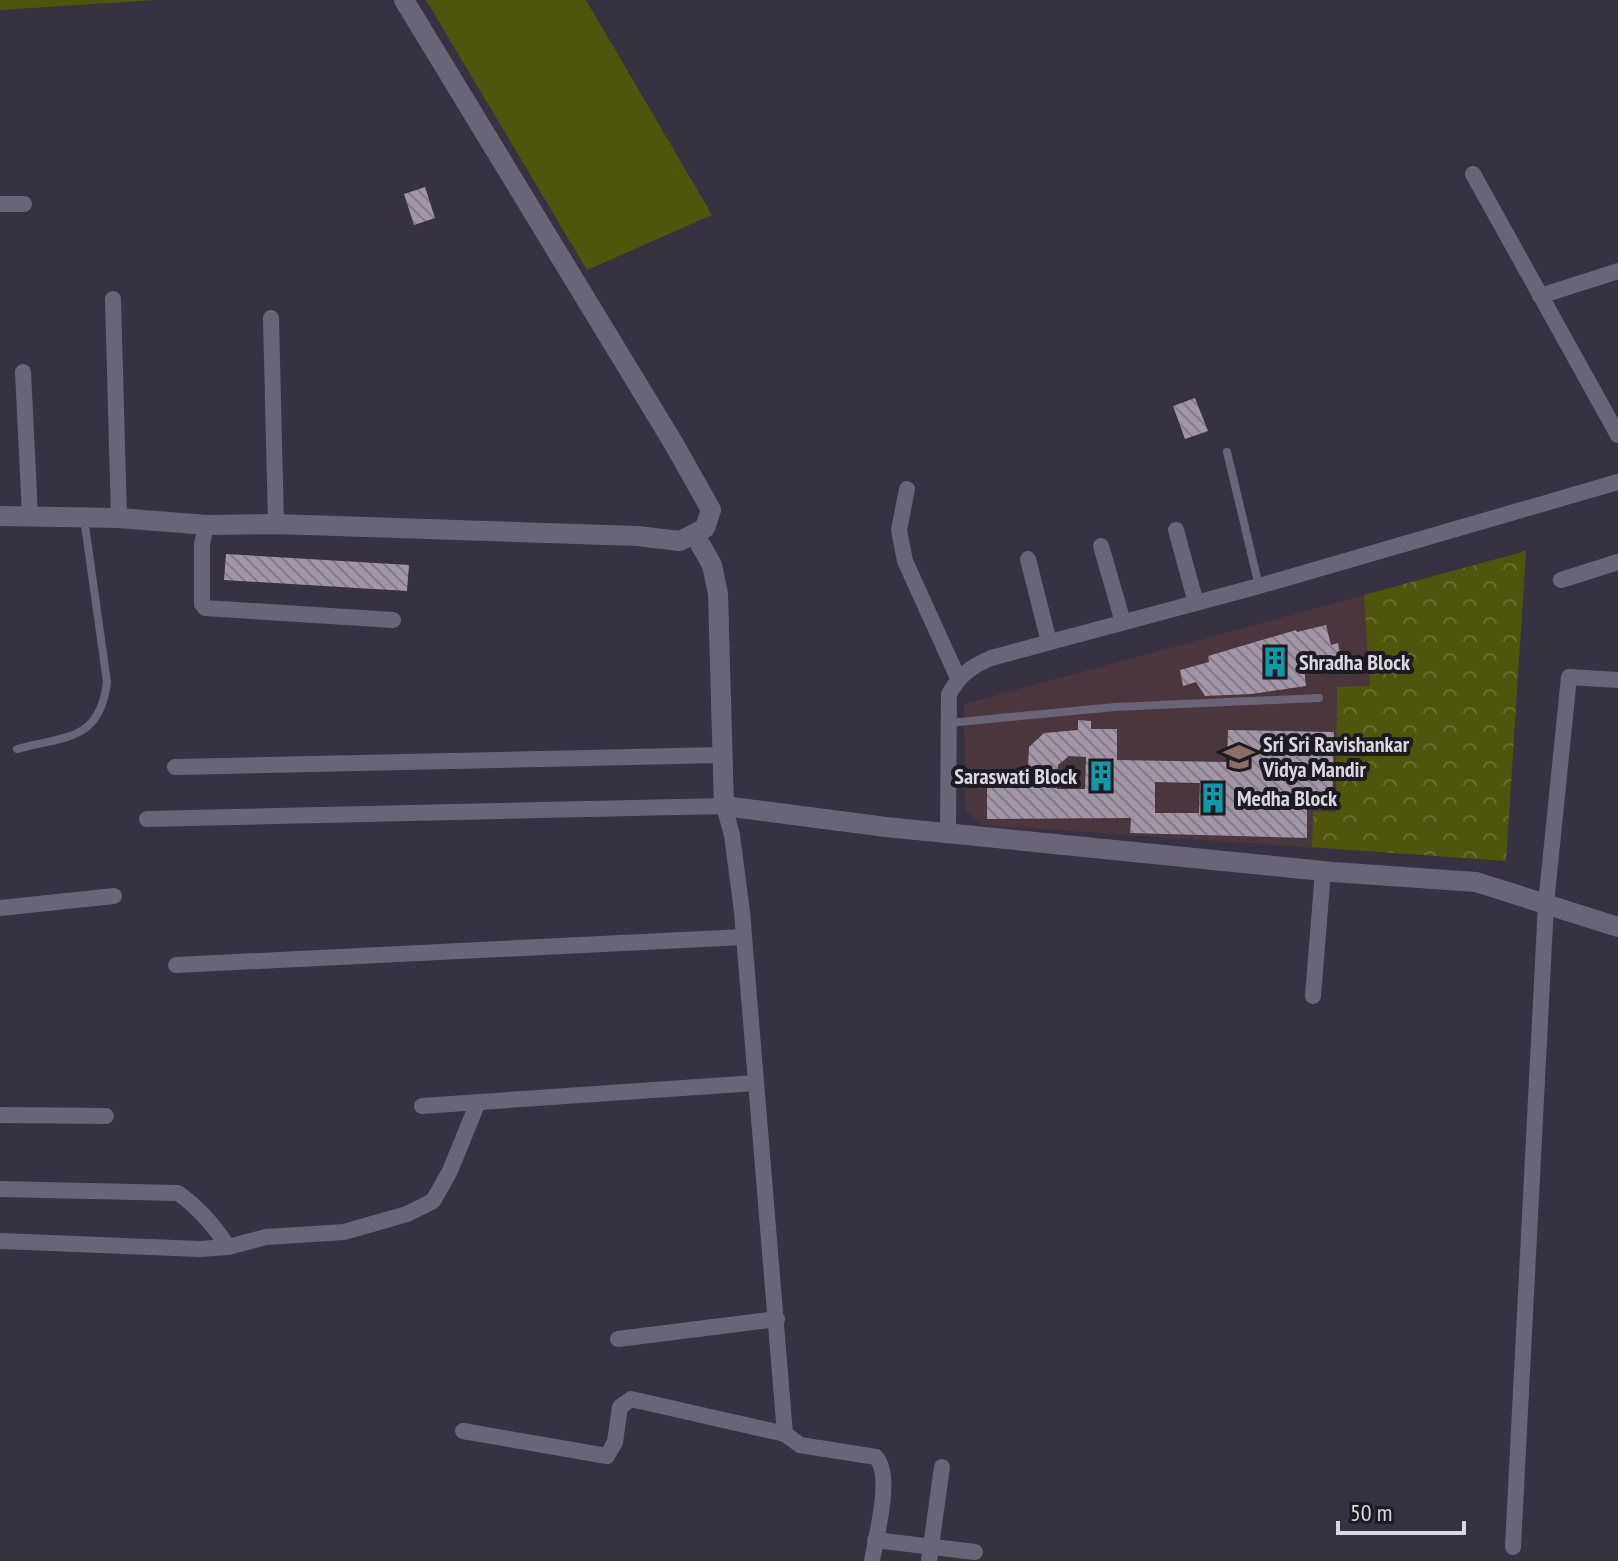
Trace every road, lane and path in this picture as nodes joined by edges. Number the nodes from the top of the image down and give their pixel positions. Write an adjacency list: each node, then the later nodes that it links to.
1 (404, 0): 21 (street)
2 (1473, 174): 6 (street)
3 (0, 204): 4 (street)
4 (24, 204)
5 (1618, 271): 6 (street)
6 (1540, 296): 10 (street)
7 (113, 299): 17 (street)
8 (271, 318): 18 (street)
9 (23, 372): 14 (street)
10 (1618, 435)
11 (1227, 452): 26 (lane)
12 (1618, 482): 26 (street)
13 (907, 489): 31 (street)
14 (30, 515): 15 (street); 16 (street)
15 (0, 516)
16 (84, 518): 17 (street); 35 (lane)
17 (119, 518): 19 (street)
18 (276, 524): 19 (street); 21 (street)
19 (206, 525): 28 (street)
20 (1176, 530): 27 (street)
21 (695, 535): 36 (street)
22 (1101, 546): 29 (street)
23 (1028, 559): 30 (street)
24 (1618, 562): 25 (street)
25 (1561, 580)
26 (1259, 586): 27 (street)
27 (1196, 603): 29 (street)
28 (393, 620)
29 (1123, 622): 30 (street)
30 (1049, 642): 31 (street)
31 (958, 678): 34 (street)
32 (1618, 680): 43 (street)
33 (1319, 698): 34 (lane)
34 (949, 723): 40 (street)
35 (17, 749)
36 (721, 755): 37 (street); 38 (street)
37 (175, 767)
38 (724, 806): 39 (street); 40 (street); 46 (street)
39 (147, 819)
40 (948, 832): 41 (street)
41 (1323, 871): 43 (street); 48 (street)
42 (114, 896): 44 (street)
43 (1546, 904): 45 (street); 63 (street)
44 (0, 908)
45 (1618, 927)
46 (744, 937): 47 (street); 49 (street)
47 (176, 965)
48 (1313, 996)
49 (756, 1083): 50 (street); 57 (street)
50 (478, 1102): 51 (street); 56 (street)
51 (422, 1106)
52 (0, 1115): 53 (street)
53 (106, 1116)
54 (0, 1189): 56 (street)
55 (0, 1241): 56 (street)
56 (228, 1247)
57 (777, 1319): 58 (street); 60 (street)
58 (618, 1339)
59 (463, 1431): 60 (street)
60 (785, 1434): 62 (street)
61 (942, 1467): 65 (street)
62 (875, 1540): 65 (street); 66 (street)
63 (1513, 1547)
64 (975, 1552): 65 (street)
65 (930, 1554)
66 (872, 1561)

